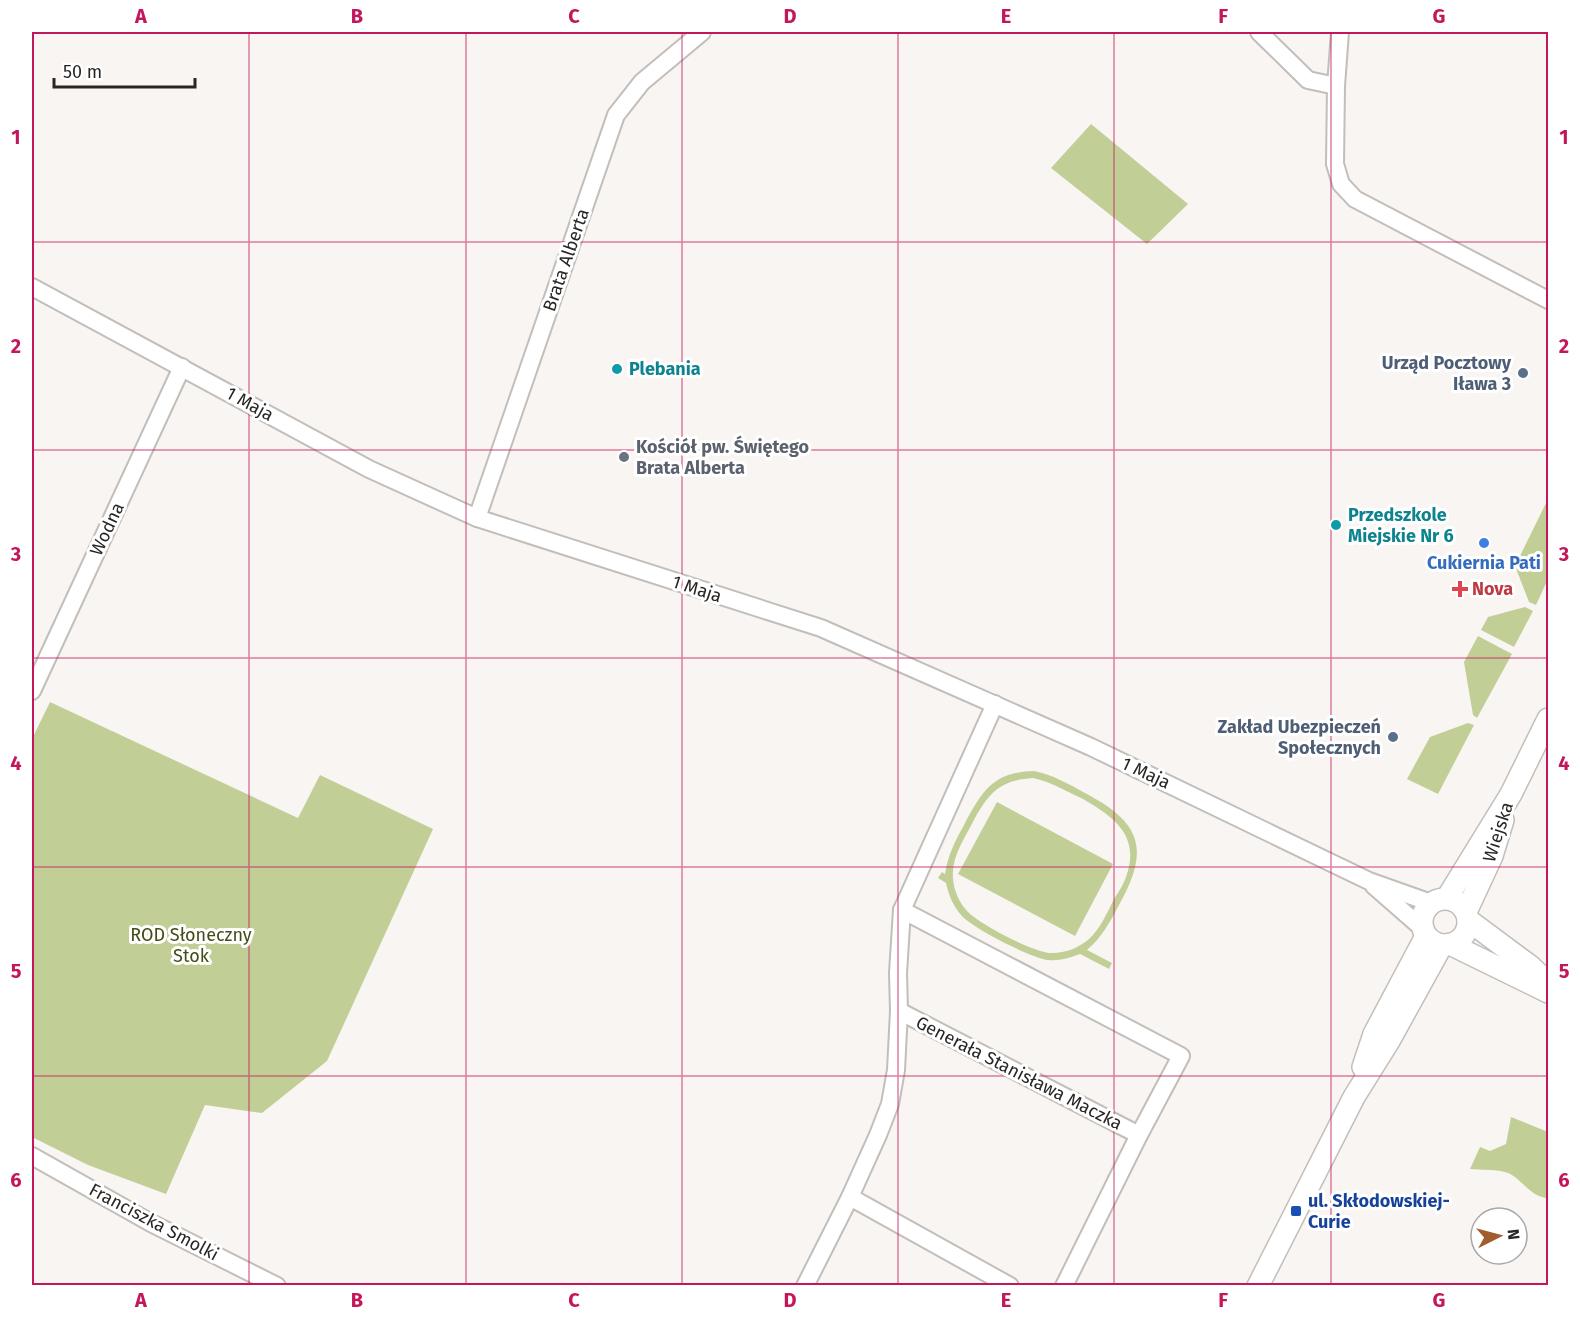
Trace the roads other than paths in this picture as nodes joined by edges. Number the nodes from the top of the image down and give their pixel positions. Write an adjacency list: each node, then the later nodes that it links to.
1 (702, 32): 8 (street, Brata Alberta)
2 (1259, 32): 4 (street)
3 (1340, 32): 4 (street)
4 (1336, 86): 6 (street)
5 (32, 287): 7 (street, 1 Maja)
6 (1548, 300)
7 (182, 367): 8 (street, 1 Maja); 9 (street, Wodna)
8 (477, 518): 10 (street, 1 Maja)
9 (32, 691)
10 (995, 704): 13 (street, 1 Maja); 15 (street, Generała Stanisława Maczka)
11 (1548, 719): 12 (street)
12 (1510, 794): 14 (street, Wiejska); 16 (street, Wiejska)
13 (1369, 881): 14 (street, 1 Maja); 17 (street, 1 Maja)
14 (1439, 901): 16 (street); 17 (street)
15 (902, 910): 20 (street, Generała Stanisława Maczka); 21 (street)
16 (1467, 916): 17 (street); 18 (street)
17 (1435, 938): 19 (street, 1 Maja); 28 (street)
18 (1548, 983)
19 (1548, 993)
20 (899, 1011): 21 (street, Generała Stanisława Maczka); 23 (street, Generała Stanisława Maczka)
21 (1139, 1135): 27 (street)
22 (32, 1156): 25 (street, Franciszka Smolki)
23 (850, 1197): 24 (street, Generała Stanisława Maczka); 26 (street)
24 (806, 1285)
25 (276, 1286)
26 (1010, 1286)
27 (1064, 1286)
28 (1258, 1286)

